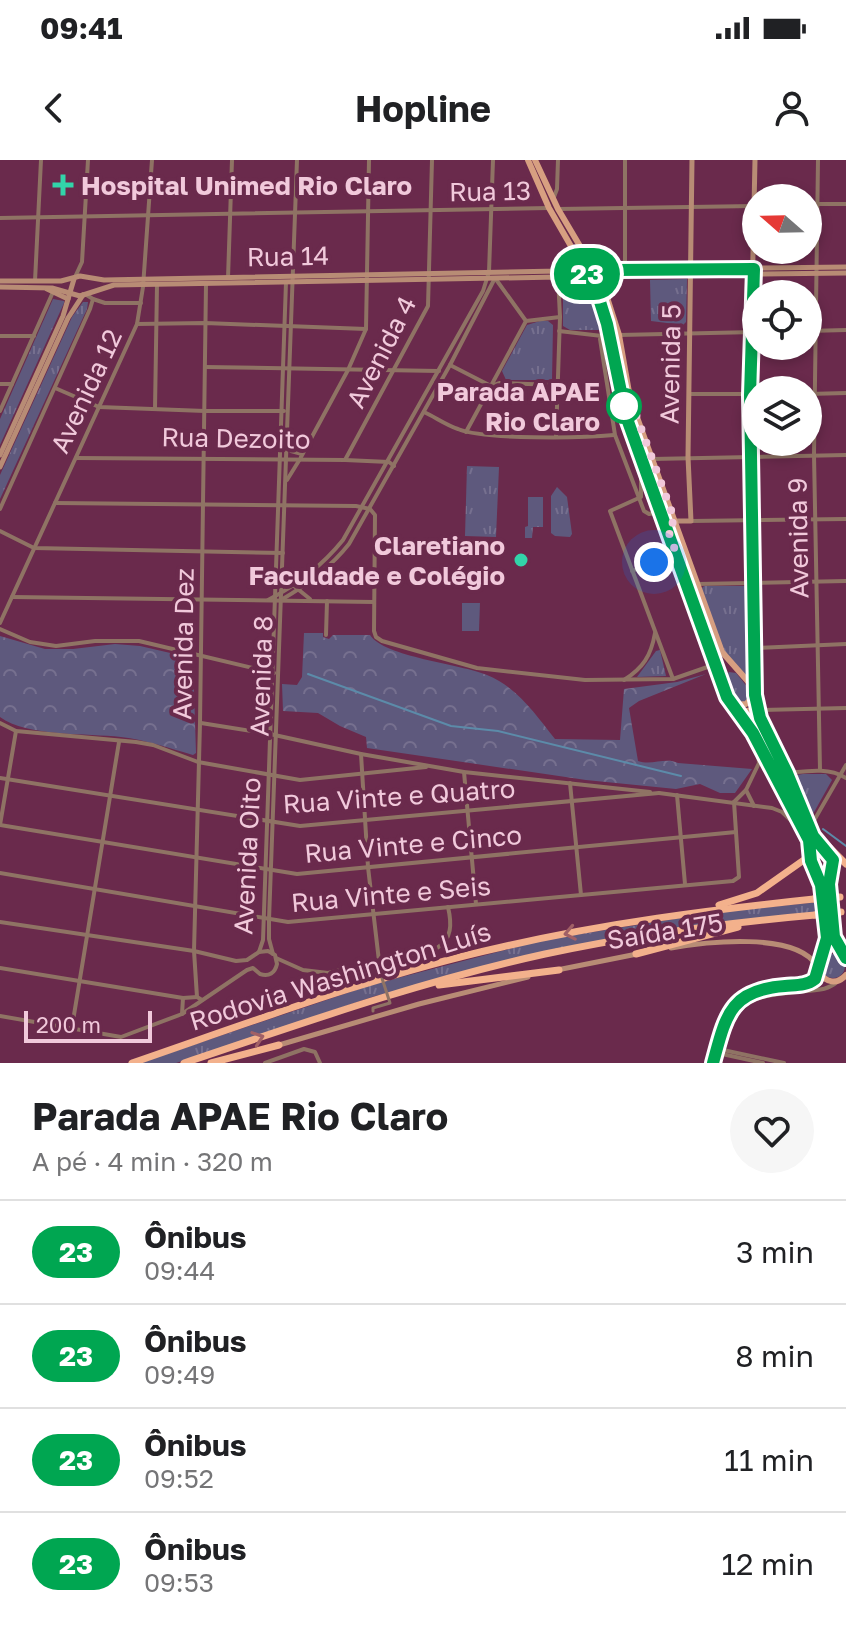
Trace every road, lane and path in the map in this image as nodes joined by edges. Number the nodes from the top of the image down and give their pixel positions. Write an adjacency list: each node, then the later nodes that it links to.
1 (41, 160): 34 (street)
2 (88, 160): 31 (street)
3 (152, 160): 32 (street, Avenida 12)
4 (232, 160): 30 (street)
5 (297, 160): 29 (street)
6 (369, 160): 28 (street)
7 (432, 160): 27 (street, Avenida 4)
8 (493, 160): 25 (street)
9 (528, 160): 23 (main road)
10 (535, 160): 18 (main road)
11 (558, 160): 18 (street)
12 (625, 160): 24 (street)
13 (692, 160): 22 (main road, Avenida 5)
14 (755, 160): 16 (main road)
15 (818, 160): 17 (street, Avenida 9)
16 (755, 184)
17 (817, 184)
18 (553, 198): 26 (main road)
19 (822, 204): 20 (street)
20 (846, 204)
21 (742, 206): 22 (street, Rua 13)
22 (692, 207): 24 (street, Rua 13); 42 (main road, Avenida 5)
23 (549, 208): 25 (street, Rua 13); 35 (main road)
24 (624, 208): 26 (street, Rua 13); 40 (street)
25 (491, 209): 27 (street, Rua 13); 45 (street)
26 (558, 209): 35 (main road)
27 (431, 211): 28 (street, Rua 13); 47 (street, Avenida 4)
28 (368, 212): 29 (street, Rua 13); 50 (street)
29 (295, 213): 30 (street, Rua 13); 51 (street)
30 (230, 214): 32 (street, Rua 13); 49 (street)
31 (85, 216): 32 (street, Rua 13); 34 (street, Rua 13); 46 (street)
32 (149, 216): 56 (street, Avenida 12)
33 (0, 218): 34 (street, Rua 13)
34 (38, 218): 55 (street)
35 (581, 261): 38 (main road); 45 (main road, Rua 14); 52 (main road); 60 (main road)
36 (754, 264): 43 (main road)
37 (816, 264): 41 (street, Avenida 9)
38 (604, 265): 40 (main road); 60 (main road)
39 (846, 267): 41 (main road)
40 (625, 269): 42 (main road)
41 (816, 270): 43 (main road); 44 (main road); 54 (street, Avenida 9)
42 (692, 272): 43 (main road); 60 (main road); 80 (main road, Avenida 5)
43 (754, 272): 53 (main road)
44 (846, 273)
45 (491, 276): 47 (main road, Rua 14); 48 (main road, Rua 14); 69 (street); 86 (street); 87 (street)
46 (75, 277): 55 (main road, Rua 14); 56 (main road, Rua 14); 64 (main road)
47 (430, 277): 50 (main road, Rua 14); 92 (street, Avenida 4)
48 (558, 277): 52 (main road, Rua 14); 68 (street)
49 (228, 278): 51 (main road, Rua 14); 56 (main road, Rua 14)
50 (366, 278): 51 (main road, Rua 14); 76 (street)
51 (291, 280): 58 (main road, Rua 14); 74 (street, Avenida Oito); 75 (street)
52 (575, 280): 60 (main road, Rua 14)
53 (754, 280)
54 (815, 280)
55 (35, 281): 57 (main road, Rua 14)
56 (144, 282): 59 (main road, Rua 14); 63 (main road, Rua 14); 66 (street, Avenida 12)
57 (0, 284): 61 (main road, Rua 14)
58 (206, 284): 59 (main road, Rua 14); 70 (street, Avenida Dez)
59 (157, 285): 72 (street)
60 (601, 285): 73 (main road); 82 (main road)
61 (46, 287): 62 (main road); 64 (main road, Rua 14)
62 (53, 292): 64 (main road); 84 (street)
63 (84, 295): 64 (main road, Rua 14); 65 (street); 67 (main road)
64 (68, 296): 67 (main road)
65 (93, 299): 66 (street); 98 (street)
66 (141, 303): 71 (street, Avenida 12)
67 (66, 317): 116 (main road); 130 (main road)
68 (560, 317): 69 (street); 78 (street)
69 (526, 321): 97 (street)
70 (205, 323): 72 (street); 74 (street); 88 (street, Avenida Dez)
71 (137, 324): 72 (street); 103 (street, Avenida 12)
72 (157, 324): 104 (street)
73 (607, 324): 85 (street); 114 (main road)
74 (284, 327): 75 (street); 89 (street, Avenida Oito)
75 (291, 327): 76 (street); 90 (street)
76 (366, 329): 91 (street)
77 (846, 330): 79 (street)
78 (559, 331): 85 (street); 96 (street)
79 (822, 331)
80 (690, 332): 81 (street); 82 (street); 100 (main road, Avenida 5)
81 (742, 332)
82 (619, 335): 127 (main road)
83 (0, 336): 84 (street)
84 (34, 336): 95 (street)
85 (602, 336): 111 (street)
86 (445, 362): 87 (street); 93 (street)
87 (450, 365): 97 (street); 106 (street)
88 (205, 367): 89 (street); 108 (street, Avenida Dez)
89 (283, 369): 90 (street); 109 (street, Avenida Oito)
90 (290, 369): 91 (street); 105 (street)
91 (348, 370): 92 (street); 115 (street)
92 (395, 370): 93 (street); 128 (street, Avenida 4)
93 (439, 371): 106 (street)
94 (0, 384): 95 (street)
95 (12, 384): 107 (street)
96 (557, 385): 97 (street); 112 (street)
97 (491, 386): 110 (street)
98 (55, 388): 103 (street); 138 (street)
99 (846, 393): 102 (street)
100 (689, 394): 101 (street); 122 (main road, Avenida 5)
101 (742, 394)
102 (822, 394)
103 (99, 407): 104 (street); 123 (street, Avenida 12)
104 (155, 409): 108 (street)
105 (288, 410): 109 (street); 113 (street)
106 (421, 410): 110 (street); 129 (street)
107 (0, 411)
108 (205, 411): 109 (street); 121 (street, Avenida Dez)
109 (282, 411): 124 (street, Avenida Oito)
110 (466, 432): 112 (street)
111 (615, 435): 112 (street); 132 (street)
112 (556, 436)
113 (287, 446): 115 (street); 125 (street)
114 (638, 449): 132 (street); 139 (main road)
115 (302, 454): 125 (street, Rua Dezoito); 126 (street, Rua Dezoito); 126 (street); 131 (street)
116 (0, 455)
117 (822, 455): 118 (street)
118 (846, 455)
119 (751, 456): 122 (street); 142 (main road)
120 (814, 456): 140 (street, Avenida 9)
121 (205, 457): 123 (street, Rua Dezoito); 124 (street, Rua Dezoito); 134 (street, Avenida Dez)
122 (688, 457): 127 (street); 144 (main road, Avenida 5)
123 (76, 458): 133 (street, Avenida 12)
124 (280, 458): 125 (street, Rua Dezoito); 135 (street, Avenida Oito)
125 (286, 459): 131 (street)
126 (310, 459): 128 (street, Rua Dezoito)
127 (652, 459): 143 (main road)
128 (345, 460): 129 (street, Rua Dezoito)
129 (391, 464): 137 (street)
130 (0, 467)
131 (286, 483): 136 (street)
132 (641, 497): 139 (street); 153 (street)
133 (55, 503): 134 (street); 147 (street, Avenida 12)
134 (204, 504): 135 (street); 148 (street, Avenida Dez)
135 (278, 504): 136 (street); 149 (street, Avenida Oito)
136 (285, 504): 137 (street); 149 (street)
137 (366, 508): 159 (street); 167 (street)
138 (0, 509)
139 (661, 512): 145 (main road)
140 (816, 519): 141 (street); 142 (street); 154 (street, Avenida 9)
141 (846, 519)
142 (753, 520): 144 (street); 156 (main road)
143 (675, 521): 144 (main road); 145 (main road); 151 (main road)
144 (691, 521)
145 (667, 527): 150 (main road)
146 (0, 531): 147 (street)
147 (34, 548): 148 (street); 161 (street, Avenida 12)
148 (203, 551): 149 (street); 162 (street, Avenida Dez)
149 (280, 553): 163 (street, Avenida Oito)
150 (676, 553): 152 (main road); 153 (street)
151 (691, 567): 152 (main road); 157 (main road)
152 (682, 569): 158 (main road)
153 (632, 571): 170 (street)
154 (817, 581): 155 (street); 156 (street); 172 (street, Avenida 9)
155 (846, 581)
156 (755, 582): 157 (street); 176 (main road)
157 (697, 584): 158 (street); 160 (main road)
158 (688, 587): 166 (main road)
159 (297, 588): 163 (street); 164 (street)
160 (702, 596): 166 (main road); 179 (main road)
161 (12, 597): 162 (street); 168 (street, Avenida 12)
162 (202, 598): 163 (street); 177 (street, Avenida Dez)
163 (278, 598): 164 (street); 174 (street, Avenida Oito); 175 (street, Avenida 8)
164 (312, 601): 165 (street)
165 (327, 601): 167 (street); 171 (street)
166 (693, 601): 178 (main road)
167 (374, 602): 184 (street)
168 (0, 623)
169 (0, 629): 177 (street)
170 (655, 631): 183 (street); 184 (street)
171 (326, 635)
172 (818, 644): 173 (street); 176 (street); 187 (street, Avenida 9)
173 (846, 644)
174 (273, 648): 175 (street); 180 (street, Avenida Oito)
175 (280, 648): 181 (street, Avenida 8)
176 (756, 648): 185 (main road)
177 (201, 655): 180 (street); 191 (street, Avenida Dez)
178 (716, 664): 179 (main road); 182 (main road); 183 (street)
179 (737, 670): 182 (main road); 185 (main road)
180 (272, 673): 181 (street); 193 (street, Avenida Oito)
181 (279, 673): 194 (street, Avenida 8)
182 (722, 678): 186 (main road)
183 (673, 679): 184 (street)
184 (622, 681)
185 (755, 695): 186 (main road); 189 (main road)
186 (732, 704): 189 (main road); 196 (main road)
187 (819, 708): 188 (street); 189 (street); 201 (street, Avenida 9)
188 (846, 708)
189 (759, 710): 203 (main road)
190 (0, 723): 192 (street)
191 (200, 723): 193 (street); 198 (street, Avenida Dez)
192 (16, 731): 195 (street); 209 (street)
193 (270, 734): 194 (street); 205 (street, Avenida Oito)
194 (277, 735): 197 (street); 206 (street, Avenida 8)
195 (119, 742): 198 (street); 214 (street)
196 (758, 742): 211 (street); 217 (main road)
197 (361, 754): 200 (street); 204 (street)
198 (198, 762): 205 (street); 219 (street, Avenida Dez)
199 (846, 765): 207 (street)
200 (434, 766): 202 (street); 204 (street)
201 (820, 770): 203 (street); 207 (street)
202 (464, 772): 210 (street); 220 (street)
203 (787, 773): 221 (main road)
204 (361, 774): 206 (street); 223 (street)
205 (269, 775): 206 (street); 224 (street, Avenida Oito)
206 (276, 777): 225 (street, Avenida 8)
207 (844, 777): 226 (street)
208 (0, 778): 209 (street, Rua Vinte e Quatro)
209 (7, 779): 214 (street, Rua Vinte e Quatro); 227 (street)
210 (570, 783): 212 (street); 215 (street)
211 (746, 790): 216 (street); 218 (street)
212 (659, 793): 213 (street); 215 (street, Rua Vinte e Quatro)
213 (677, 795): 216 (street); 230 (street)
214 (109, 796): 219 (street, Rua Vinte e Quatro); 231 (street)
215 (572, 802): 220 (street, Rua Vinte e Quatro); 232 (street)
216 (734, 802): 218 (street); 228 (street)
217 (791, 804): 222 (street); 229 (main road)
218 (754, 806): 222 (street)
219 (197, 809): 224 (street, Rua Vinte e Quatro); 235 (street, Avenida Dez)
220 (468, 810): 223 (street, Rua Vinte e Quatro); 236 (street)
221 (803, 810): 226 (highway); 233 (main road)
222 (782, 812): 229 (street)
223 (365, 820): 225 (street, Rua Vinte e Quatro); 238 (street)
224 (267, 822): 225 (street, Rua Vinte e Quatro); 239 (street, Avenida Oito)
225 (274, 823): 240 (street, Avenida 8)
226 (812, 824): 237 (highway)
227 (0, 825): 231 (street, Rua Vinte e Cinco)
228 (736, 832): 230 (street, Rua Vinte e Cinco); 242 (street, Rua Vinte e Seis)
229 (805, 835): 234 (main road)
230 (680, 839): 232 (street, Rua Vinte e Cinco); 242 (street)
231 (101, 842): 235 (street, Rua Vinte e Cinco); 243 (street)
232 (576, 847): 236 (street, Rua Vinte e Cinco); 244 (street)
233 (826, 850): 234 (highway); 260 (main road)
234 (811, 855): 251 (highway); 261 (main road)
235 (197, 857): 239 (street, Rua Vinte e Cinco); 247 (street, Avenida Dez)
236 (473, 857): 238 (street, Rua Vinte e Cinco); 246 (street)
237 (846, 864)
238 (368, 867): 240 (street, Rua Vinte e Cinco); 250 (street)
239 (265, 870): 240 (street, Rua Vinte e Cinco); 253 (street, Avenida Oito)
240 (272, 871): 253 (street, Avenida 8)
241 (0, 873): 243 (street, Rua Vinte e Seis)
242 (685, 884): 244 (street, Rua Vinte e Seis)
243 (93, 889): 247 (street, Rua Vinte e Seis); 255 (street)
244 (581, 895): 246 (street, Rua Vinte e Seis)
245 (843, 896): 251 (highway, Rodovia Washington Luís, bridge)
246 (476, 904): 248 (street, Rua Vinte e Seis)
247 (196, 905): 253 (street, Rua Vinte e Seis); 256 (street, Avenida Dez)
248 (448, 907): 250 (street, Rua Vinte e Seis); 263 (street)
249 (843, 912): 252 (highway, Rodovia Washington Luís, bridge)
250 (374, 914): 253 (street, Rua Vinte e Seis); 263 (street)
251 (670, 915): 281 (highway, Rodovia Washington Luís, one-way to 281)
252 (771, 919): 258 (highway); 271 (highway, Rodovia Washington Luís)
253 (266, 920): 257 (street, Avenida Oito); 259 (street, Avenida 8)
254 (0, 922): 255 (street)
255 (88, 935): 256 (street); 270 (street)
256 (194, 951): 262 (street); 272 (street, Avenida Dez)
257 (256, 954): 259 (street); 262 (street)
258 (636, 954): 265 (main road, Saída 175); 266 (main road, Saída 175)
259 (274, 956): 263 (street); 267 (street)
260 (845, 957): 261 (main road)
261 (820, 958): 265 (main road)
262 (236, 961): 267 (street)
263 (379, 961)
264 (0, 968): 270 (street)
265 (818, 968): 269 (main road); 287 (street)
266 (559, 970): 271 (highway); 279 (main road, Saída 175)
267 (241, 973): 274 (street)
268 (361, 976): 275 (street, bridge)
269 (842, 979): 280 (street)
270 (79, 981): 273 (street); 278 (street)
271 (402, 991): 282 (highway, Rodovia Washington Luís, one-way to 271)
272 (197, 997): 273 (street); 274 (street)
273 (183, 998): 276 (street)
274 (204, 1001): 276 (street)
275 (373, 1011)
276 (182, 1014): 278 (street)
277 (0, 1016): 278 (street)
278 (72, 1027)
279 (279, 1045): 283 (highway); 284 (main road, Saída 175)
280 (723, 1052): 288 (street); 289 (street); 290 (street)
281 (132, 1063)
282 (184, 1063)
283 (211, 1063)
284 (225, 1063)
285 (267, 1063): 286 (street)
286 (320, 1063)
287 (713, 1063)
288 (720, 1063)
289 (763, 1063)
290 (784, 1063)

